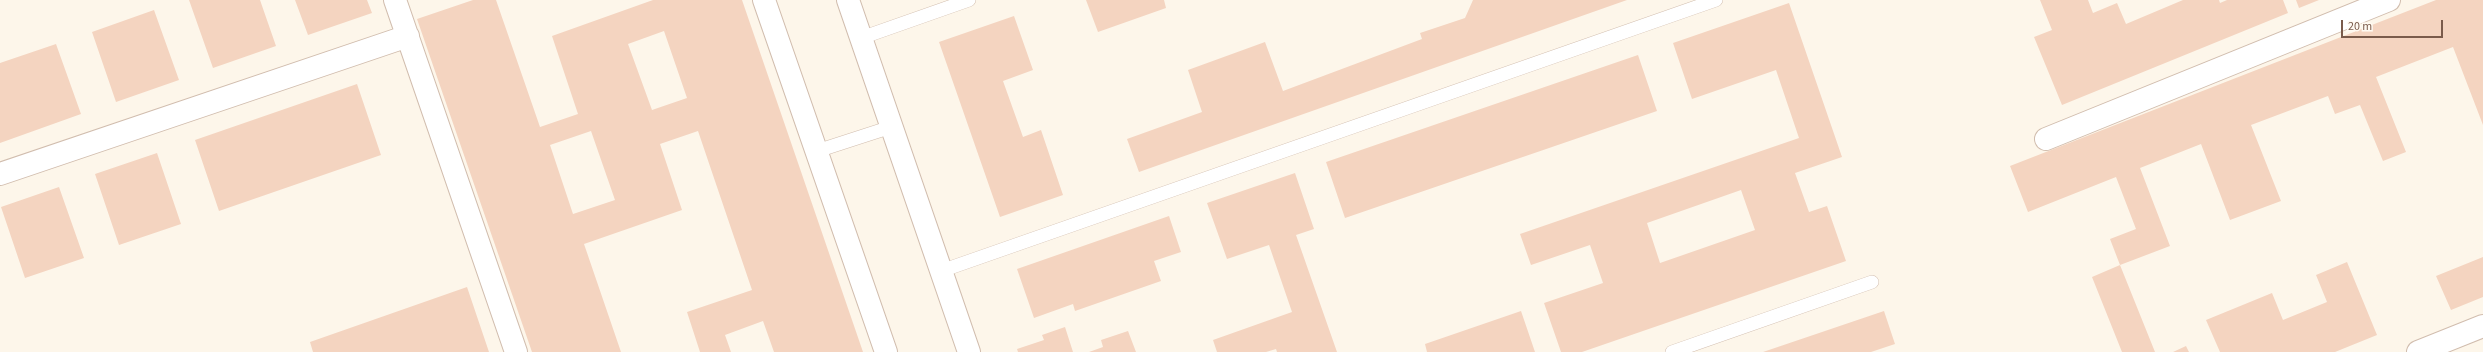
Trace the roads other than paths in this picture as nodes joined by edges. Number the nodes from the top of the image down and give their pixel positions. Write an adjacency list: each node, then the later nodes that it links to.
1 (395, 0): 7 (street)
2 (764, 0): 11 (street)
3 (848, 0): 8 (street)
4 (968, 0): 8 (lane)
5 (1716, 0): 13 (lane)
6 (2389, 0): 10 (street)
7 (408, 36): 12 (street); 16 (street)
8 (861, 38): 9 (street)
9 (891, 127): 11 (lane); 13 (street)
10 (2046, 139)
11 (817, 151): 17 (street)
12 (0, 174)
13 (941, 271): 18 (street)
14 (1872, 282): 19 (lane)
15 (2483, 326): 20 (street)
16 (516, 352)
17 (886, 352)
18 (969, 352)
19 (1672, 352)
20 (2418, 352)

